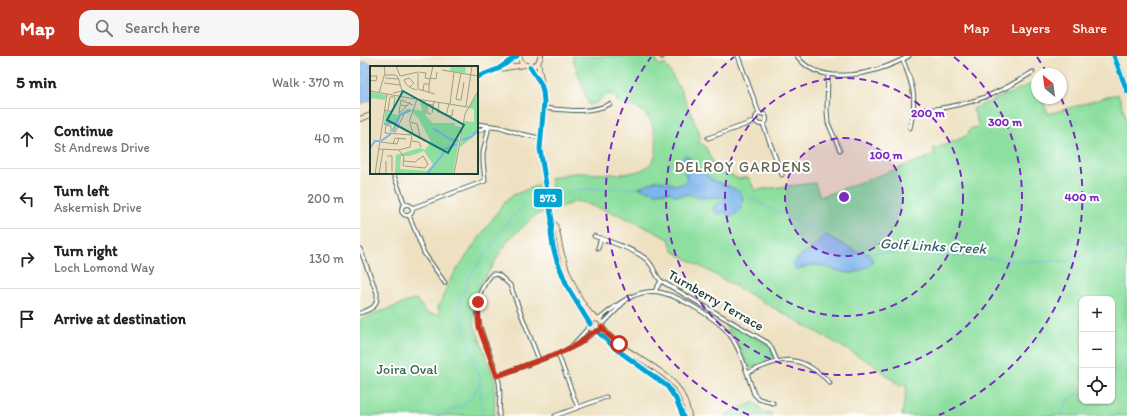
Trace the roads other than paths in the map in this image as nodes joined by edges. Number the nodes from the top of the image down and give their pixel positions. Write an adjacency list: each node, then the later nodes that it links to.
1 (518, 56): 8 (street); 9 (street)
2 (738, 56): 18 (street)
3 (797, 56): 11 (street)
4 (909, 56): 7 (street)
5 (1114, 56): 14 (highway)
6 (541, 58): 8 (street); 13 (street)
7 (903, 60): 11 (street); 17 (street)
8 (527, 66): 9 (street); 13 (street)
9 (498, 69): 12 (street)
10 (1031, 73): 17 (street)
11 (828, 74): 29 (street)
12 (478, 77)
13 (542, 84): 16 (street)
14 (1127, 91)
15 (610, 104): 16 (street)
16 (543, 108): 27 (street)
17 (914, 111): 25 (street)
18 (760, 113): 21 (street); 23 (street)
19 (370, 115): 20 (street)
20 (360, 119)
21 (756, 121): 23 (street); 28 (street)
22 (478, 124): 24 (street)
23 (763, 124): 31 (street)
24 (489, 126): 26 (street); 27 (street); 33 (street)
25 (910, 128)
26 (478, 131)
27 (540, 138): 35 (street)
28 (708, 138)
29 (840, 150)
30 (393, 174): 32 (street)
31 (782, 175)
32 (405, 205): 33 (street); 34 (street)
33 (412, 208): 34 (street)
34 (409, 215): 41 (street)
35 (552, 220): 45 (street); 46 (street)
36 (594, 236): 37 (street, Turnberry Terrace)
37 (601, 238): 38 (street); 40 (street, Turnberry Terrace)
38 (598, 248)
39 (360, 249): 44 (street)
40 (661, 281): 42 (street); 52 (street, Turnberry Terrace)
41 (445, 283)
42 (655, 291): 43 (street); 53 (street)
43 (626, 300): 45 (street); 47 (street)
44 (360, 313)
45 (597, 319): 46 (street); 47 (street)
46 (590, 325): 48 (street); 49 (street)
47 (602, 326): 48 (street); 62 (street)
48 (596, 331): 49 (street); 61 (street)
49 (570, 348): 50 (street)
50 (558, 354): 51 (street); 58 (street)
51 (539, 360): 54 (street); 54 (street)
52 (777, 361): 53 (street); 55 (street)
53 (747, 373): 57 (street)
54 (497, 376): 59 (street)
55 (830, 383)
56 (606, 397): 58 (street)
57 (773, 403)
58 (578, 408): 60 (street)
59 (499, 416)
60 (555, 416)
61 (683, 416)
62 (690, 416)

